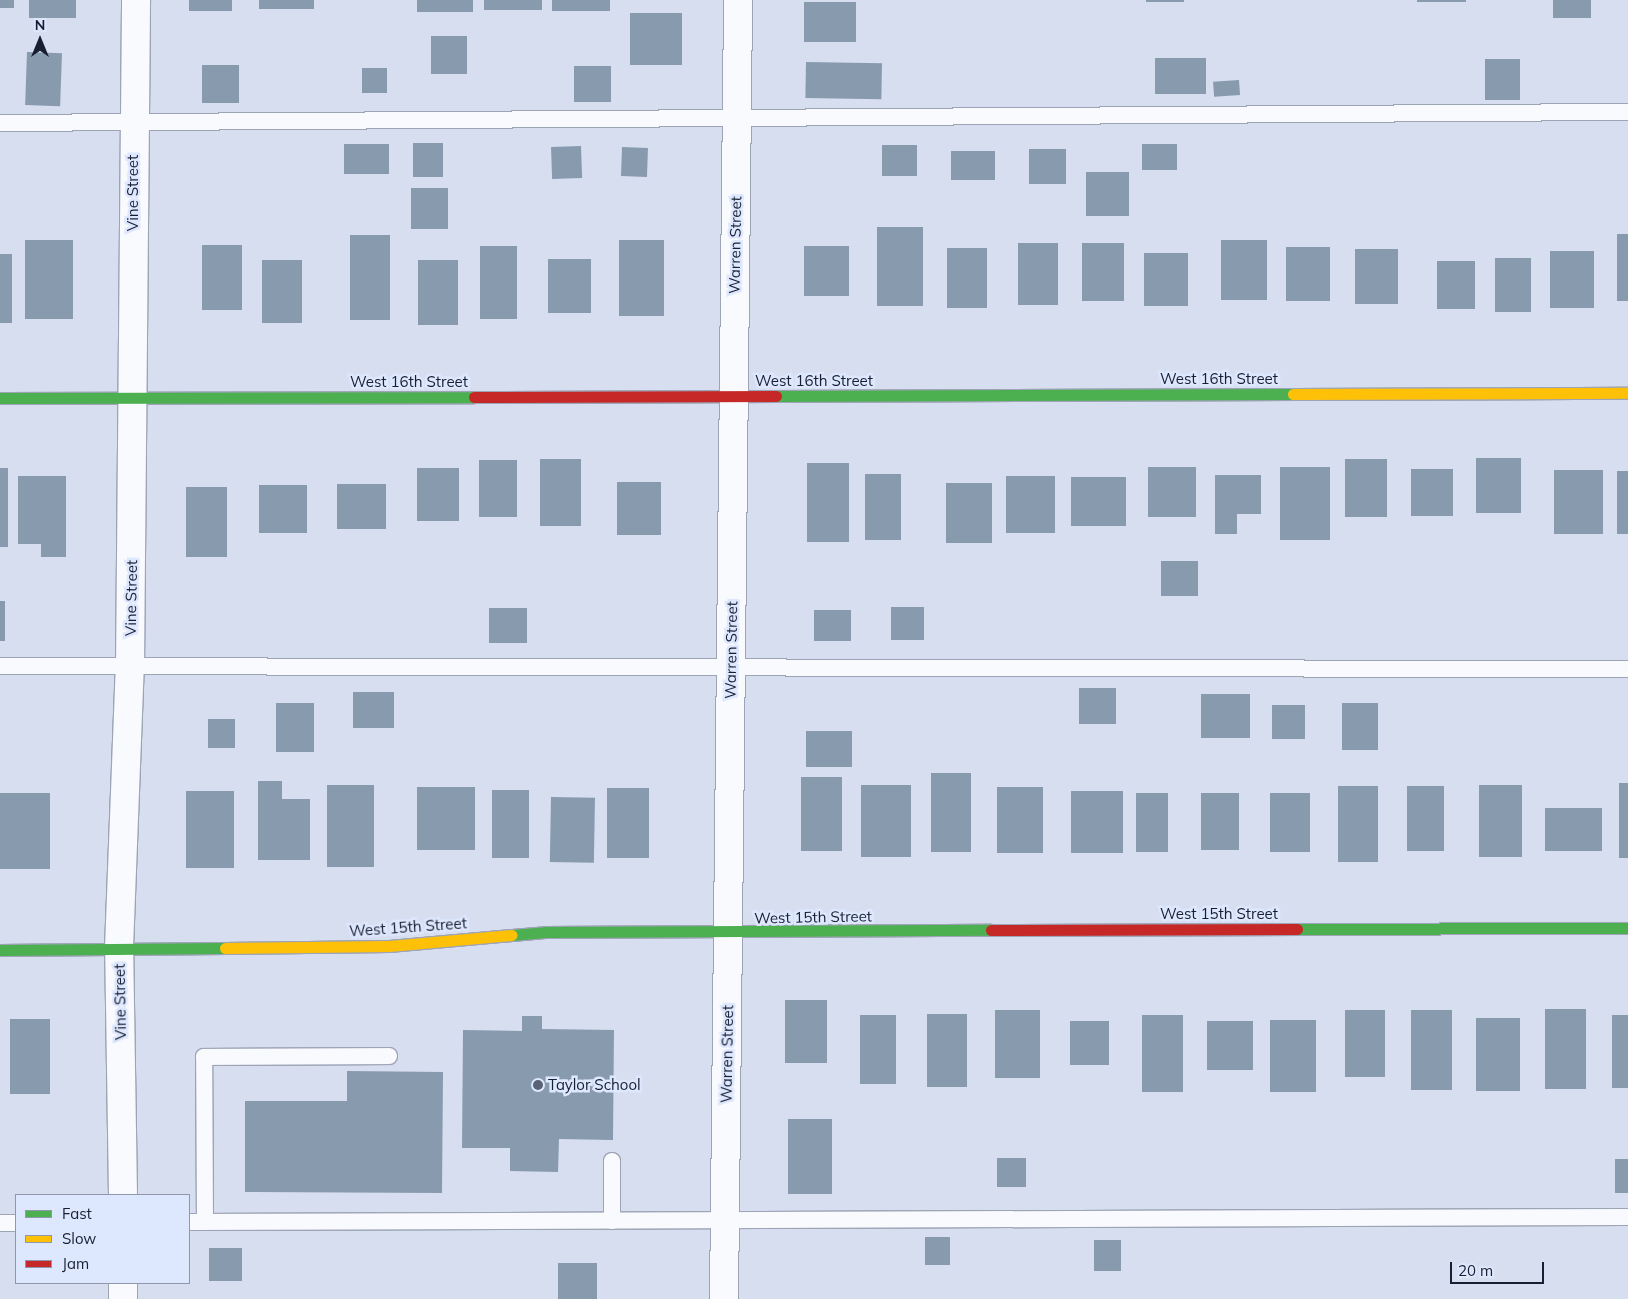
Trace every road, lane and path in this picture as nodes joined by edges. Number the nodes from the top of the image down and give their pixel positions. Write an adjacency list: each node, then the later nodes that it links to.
1 (136, 0): 5 (street, Vine Street)
2 (738, 0): 4 (street, Warren Street)
3 (1628, 112): 4 (lane)
4 (737, 118): 5 (lane); 8 (street, Warren Street)
5 (133, 122): 6 (lane); 10 (street, Vine Street)
6 (0, 123)
7 (1628, 393): 8 (street, West 16th Street)
8 (734, 396): 10 (street, West 16th Street); 13 (street, Warren Street)
9 (0, 398): 10 (street, West 16th Street)
10 (134, 398): 12 (street, Vine Street)
11 (0, 666): 12 (lane)
12 (130, 667): 13 (lane); 17 (street, Vine Street)
13 (731, 668): 14 (lane); 16 (street, Warren Street)
14 (1628, 669)
15 (1628, 928): 16 (street, West 15th Street)
16 (729, 934): 17 (street, West 15th Street); 23 (street, Warren Street)
17 (119, 948): 18 (street, West 15th Street); 21 (street, Vine Street)
18 (0, 950)
19 (388, 1056): 25 (lane)
20 (612, 1161): 24 (lane)
21 (123, 1194)
22 (1628, 1217): 23 (lane)
23 (725, 1220): 24 (lane); 30 (street, Warren Street)
24 (612, 1221): 25 (lane)
25 (197, 1222)
26 (0, 1223): 27 (lane)
27 (15, 1223)
28 (123, 1284): 29 (street)
29 (123, 1299)
30 (724, 1299)

